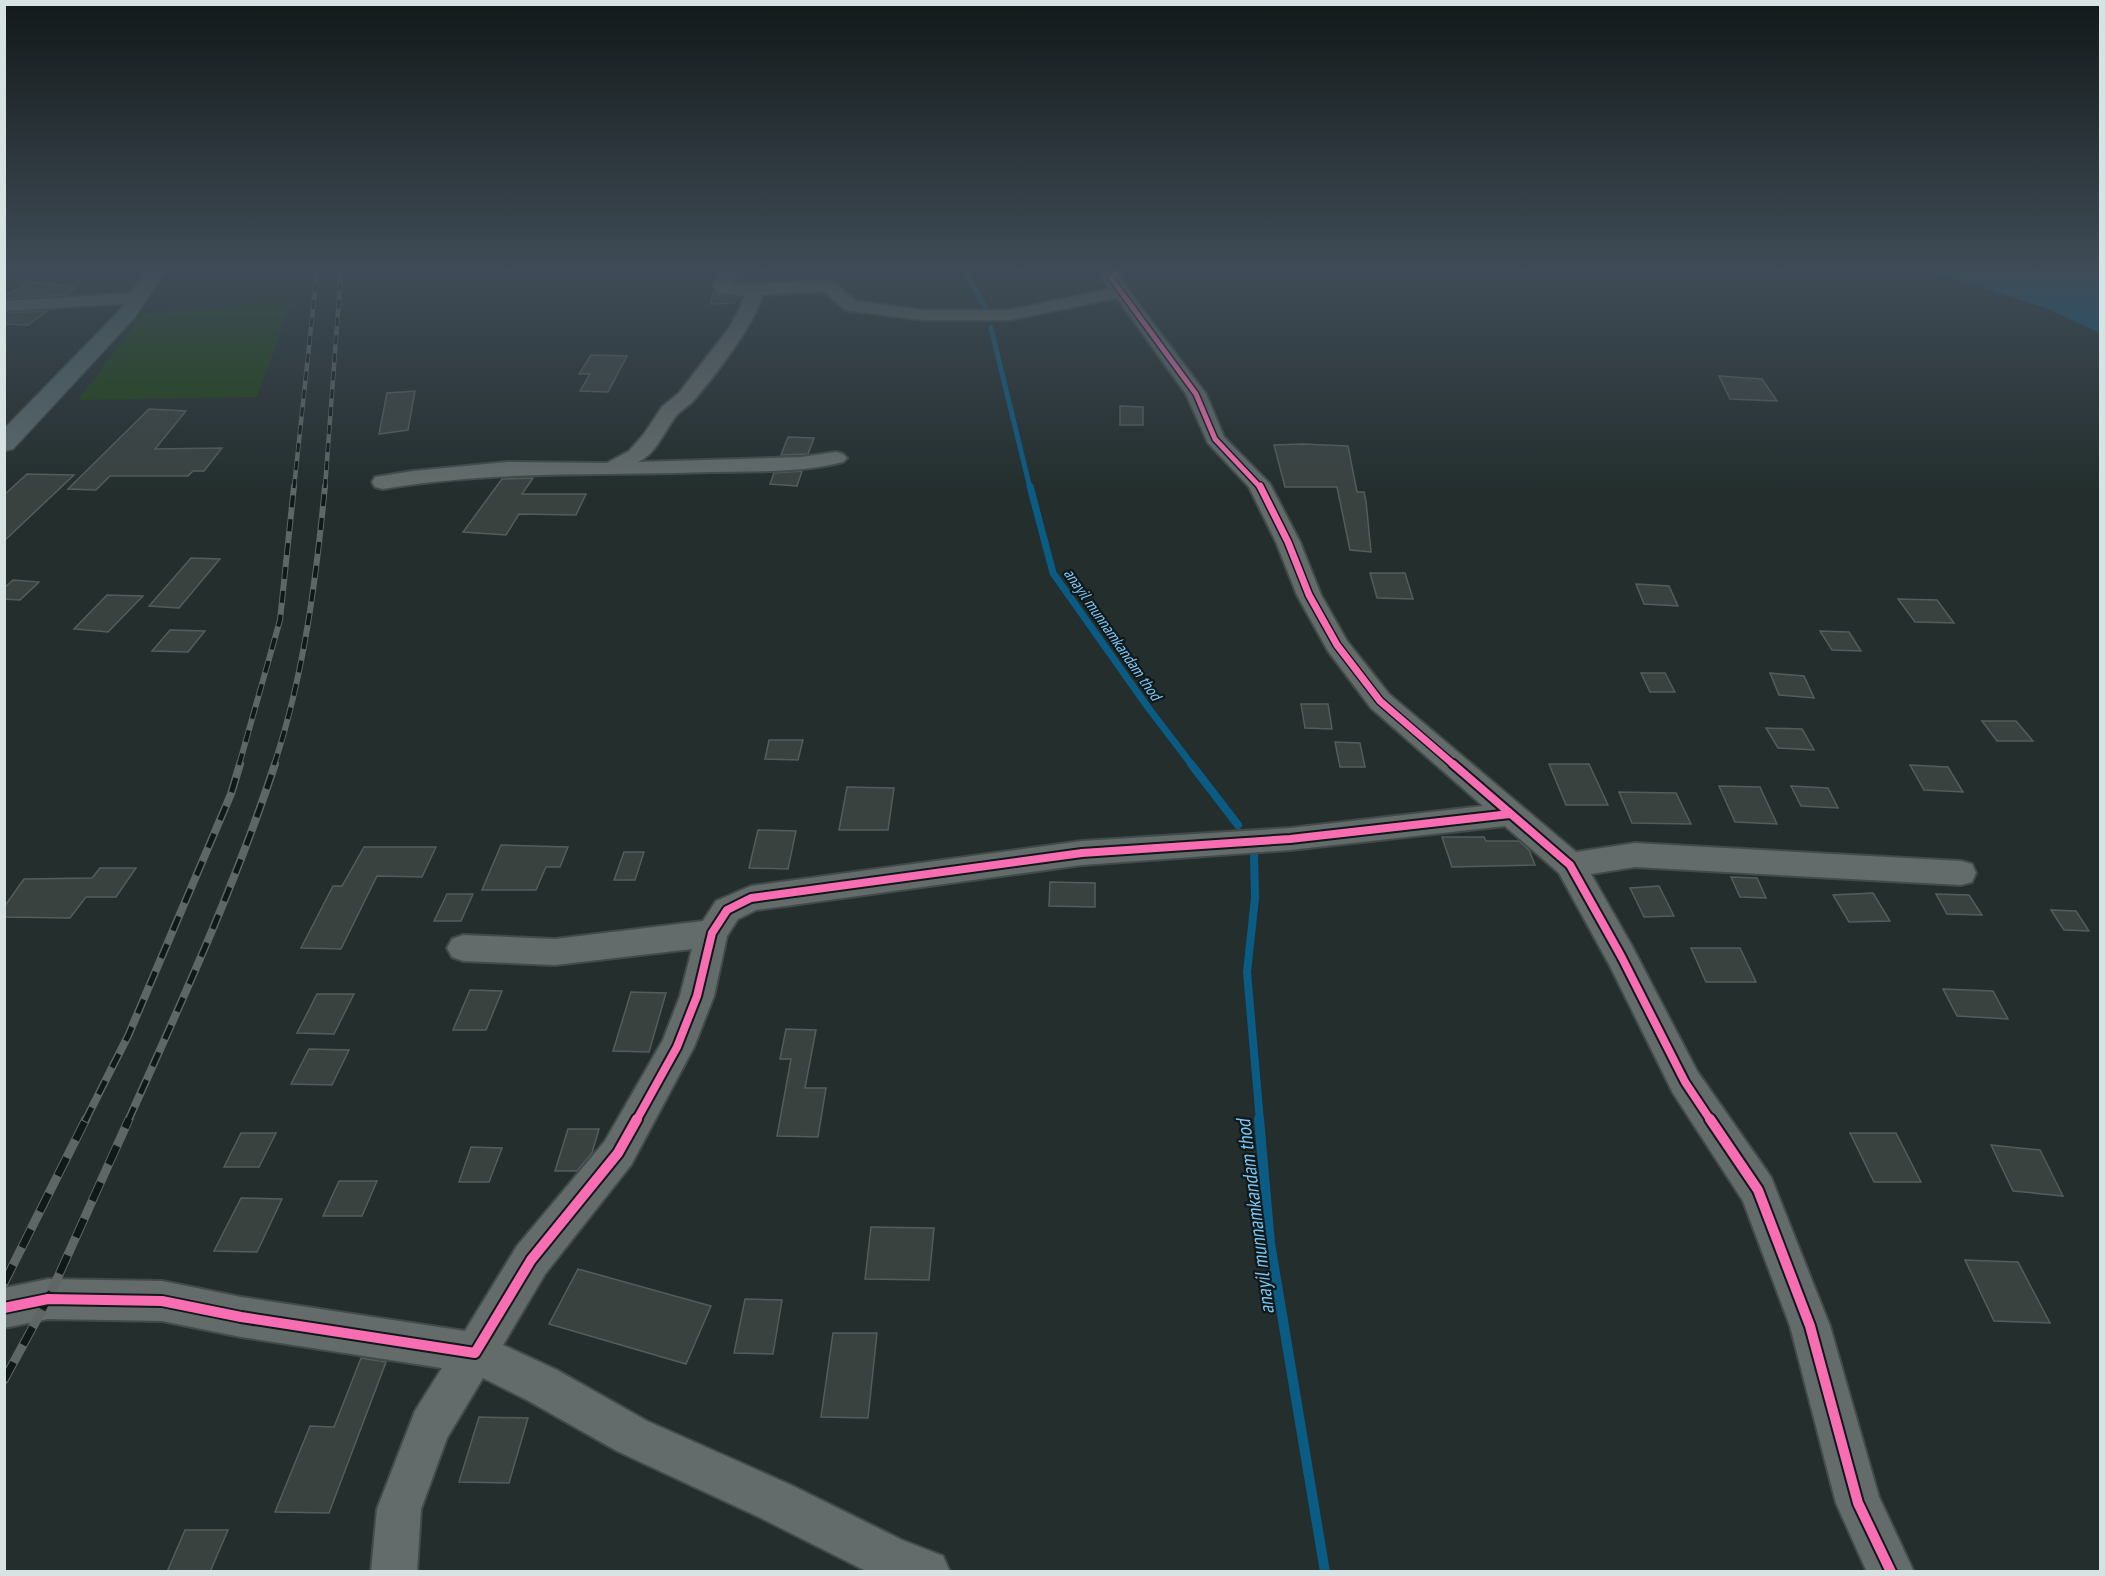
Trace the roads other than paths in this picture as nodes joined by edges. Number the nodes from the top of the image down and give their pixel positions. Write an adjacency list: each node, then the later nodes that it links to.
1 (98, 345): 4 (main road)
2 (726, 345): 6 (street)
3 (1162, 345): 8 (street)
4 (4, 444)
5 (836, 458): 6 (street)
6 (612, 469): 7 (street)
7 (382, 482)
8 (1510, 814): 9 (street); 11 (street)
9 (1570, 865): 10 (street); 17 (street)
10 (1961, 873)
11 (712, 933): 12 (street); 14 (street)
12 (463, 948)
13 (4, 1308): 14 (street)
14 (475, 1353): 15 (street); 16 (street)
15 (394, 1572)
16 (927, 1572)
17 (1891, 1572)

